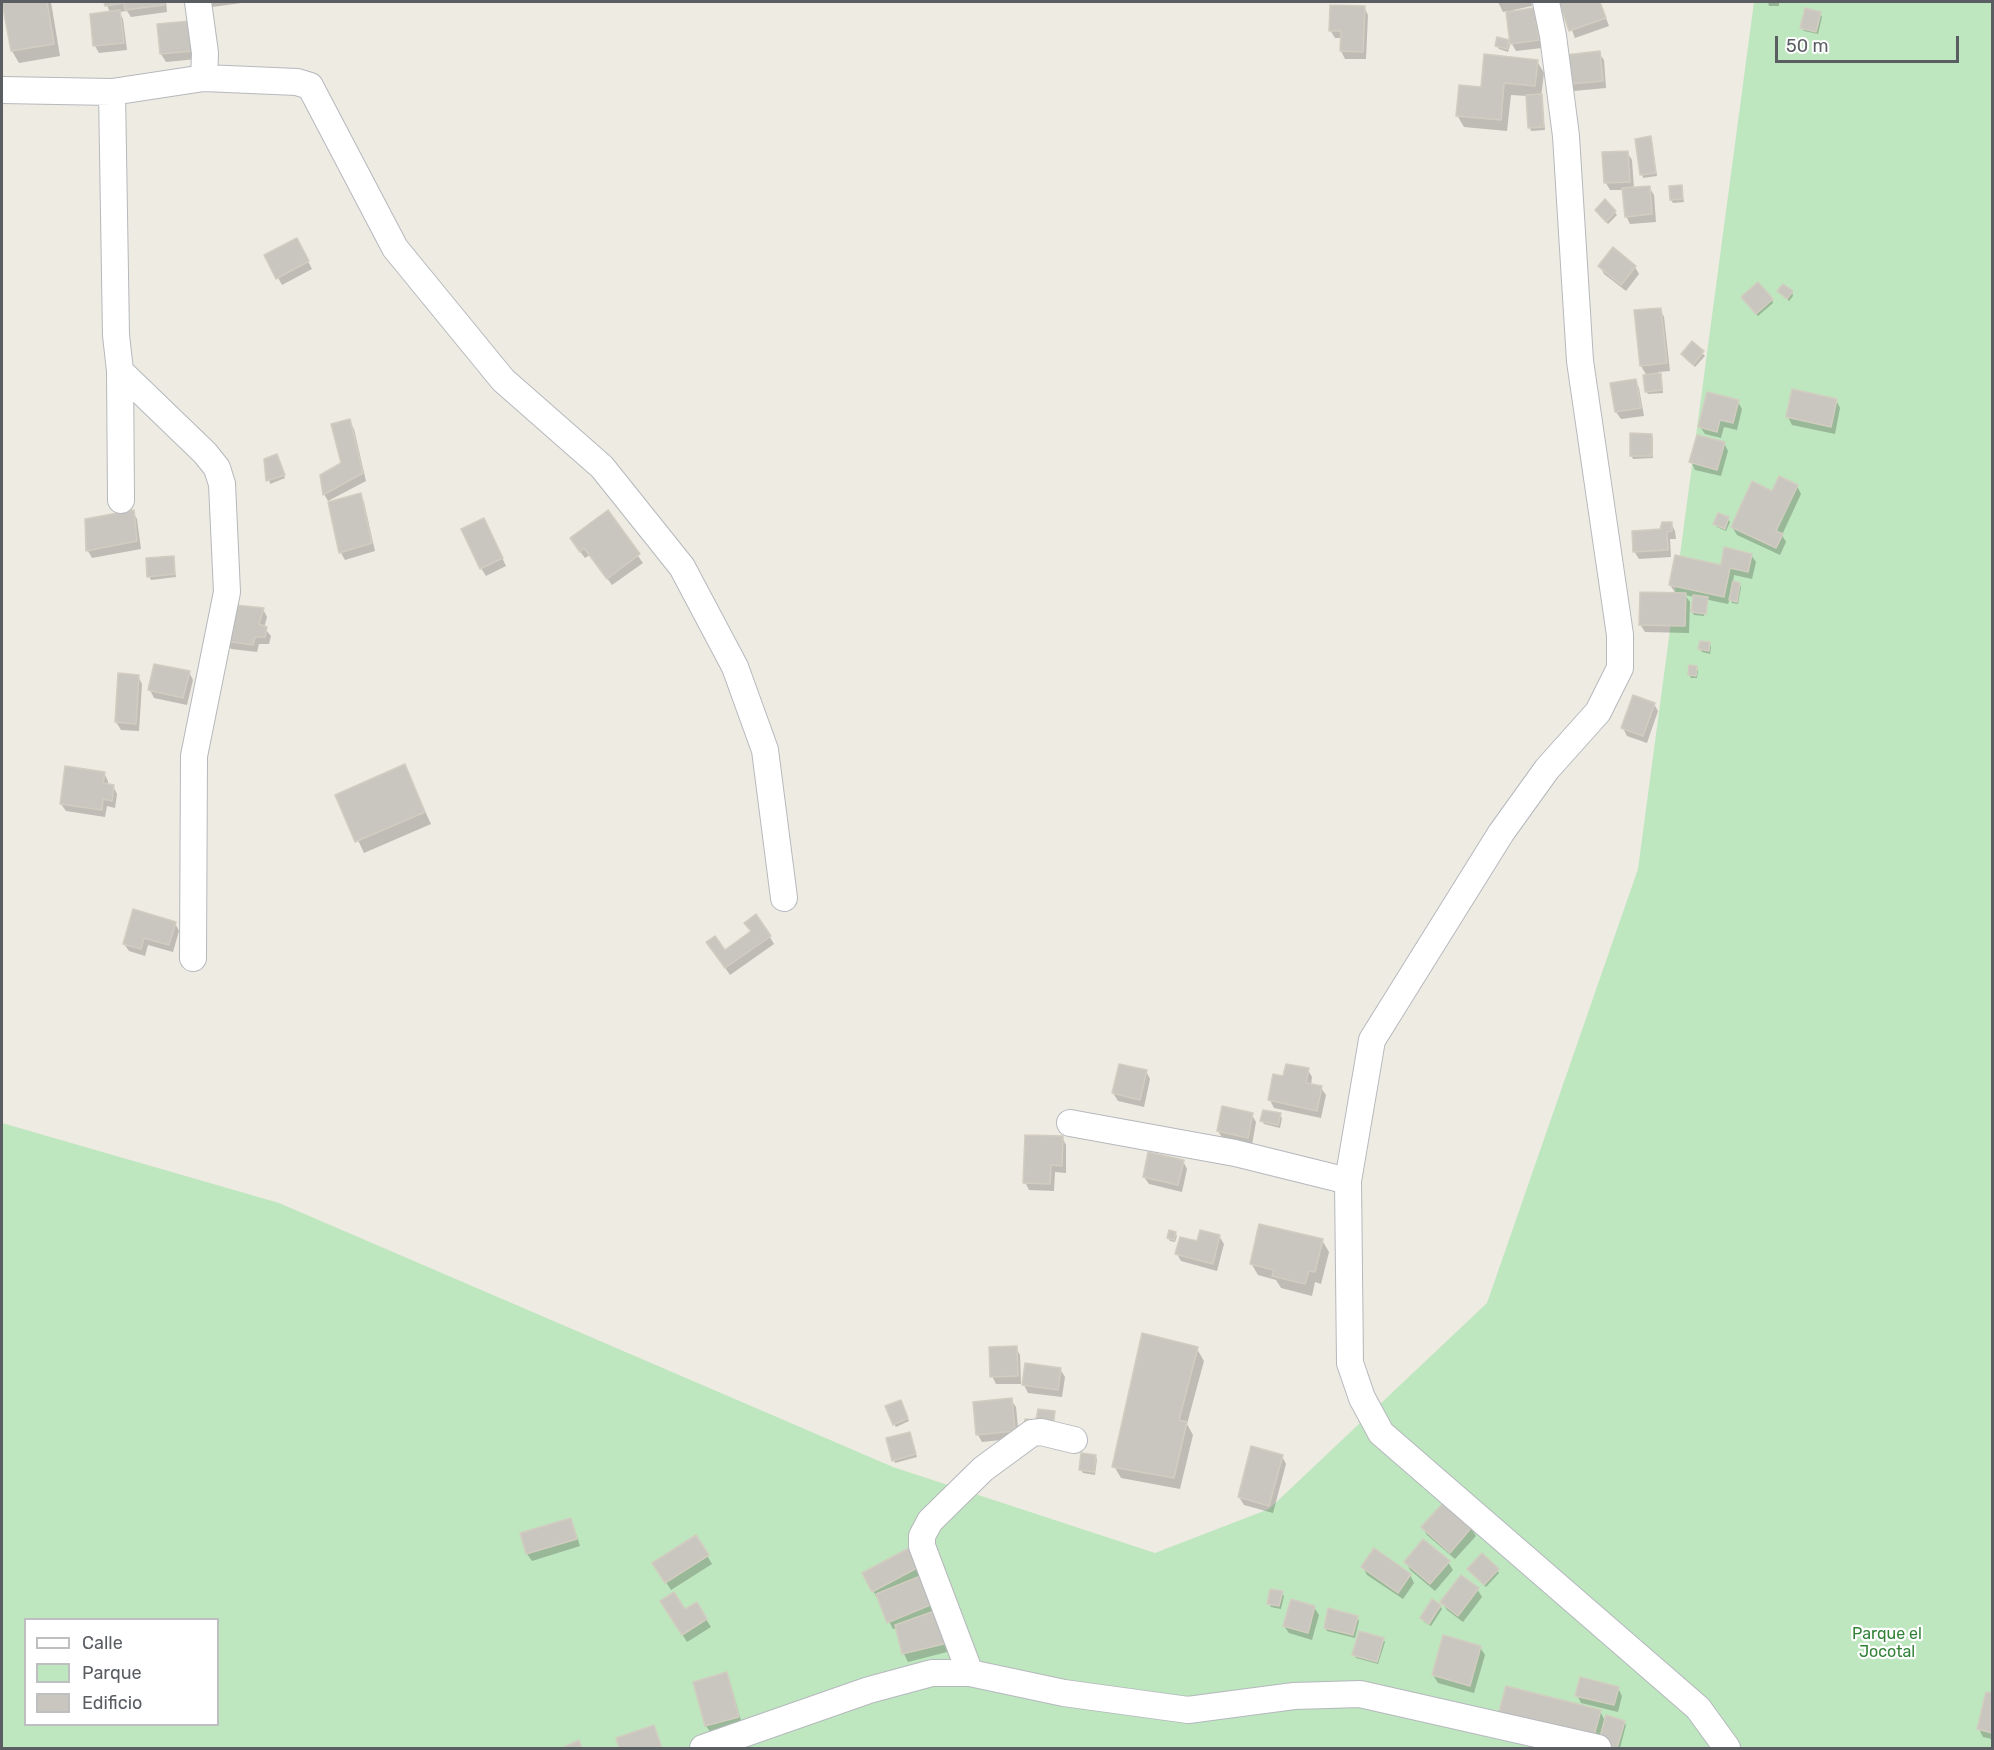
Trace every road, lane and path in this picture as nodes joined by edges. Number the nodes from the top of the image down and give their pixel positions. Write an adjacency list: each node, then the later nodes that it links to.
1 (198, 2): 3 (street)
2 (1546, 2): 11 (street)
3 (204, 78): 5 (street); 8 (street)
4 (2, 90): 5 (street)
5 (112, 92): 6 (street)
6 (120, 370): 7 (street); 9 (street)
7 (121, 500)
8 (784, 898)
9 (193, 958)
10 (1070, 1123): 11 (street)
11 (1348, 1181): 16 (street)
12 (1074, 1440): 13 (street)
13 (970, 1673): 14 (street); 15 (street)
14 (703, 1749)
15 (1598, 1749)
16 (1727, 1749)

